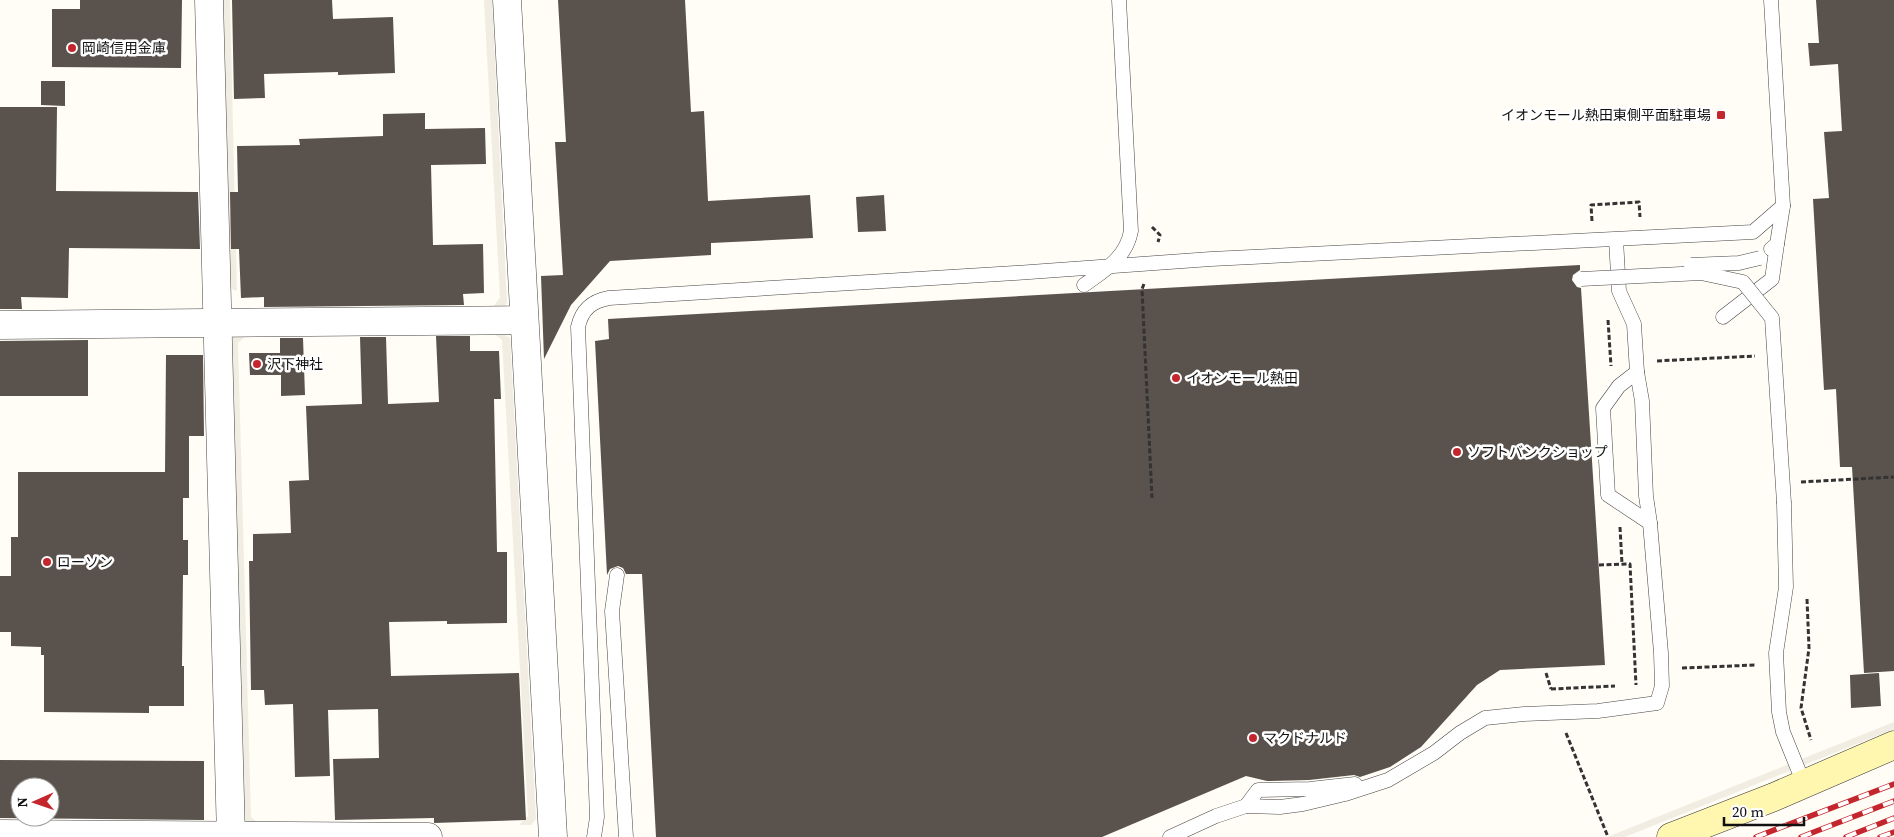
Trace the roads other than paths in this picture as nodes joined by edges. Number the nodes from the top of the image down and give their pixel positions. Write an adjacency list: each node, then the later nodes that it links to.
1 (209, 0): 12 (street)
2 (507, 0): 11 (street)
3 (1119, 0): 8 (lane)
4 (1771, 0): 5 (lane)
5 (1783, 206): 6 (lane); 7 (lane)
6 (1616, 240): 8 (lane); 14 (lane)
7 (1777, 244): 10 (lane); 18 (lane, bridge)
8 (1112, 265): 9 (lane); 23 (lane)
9 (1084, 285)
10 (1723, 317)
11 (524, 320): 12 (street); 22 (street)
12 (217, 323): 13 (street); 20 (street)
13 (0, 325)
14 (1637, 372): 15 (lane); 15 (lane)
15 (1650, 524): 25 (lane)
16 (616, 575): 24 (lane)
17 (1894, 746): 18 (street)
18 (1804, 784): 26 (street)
19 (0, 834): 20 (street)
20 (231, 836): 21 (street)
21 (428, 837)
22 (554, 837)
23 (594, 837)
24 (626, 837)
25 (1170, 837)
26 (1671, 837)

